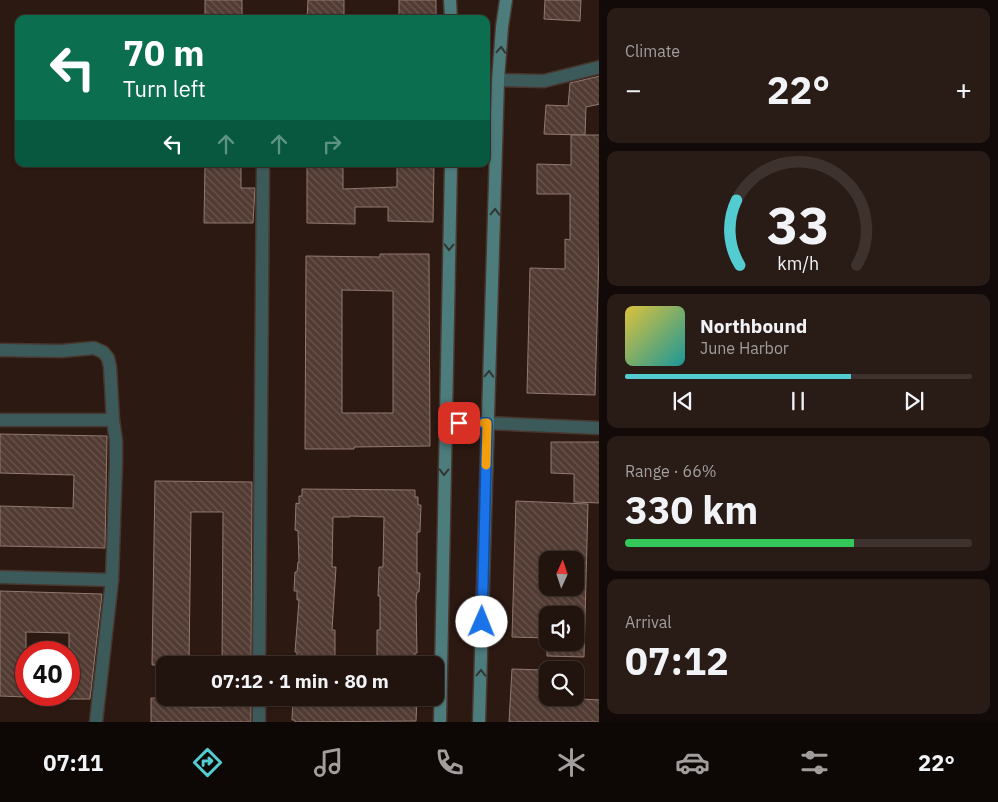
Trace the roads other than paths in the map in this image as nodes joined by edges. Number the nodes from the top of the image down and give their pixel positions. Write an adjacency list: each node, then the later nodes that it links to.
1 (450, 0): 3 (street)
2 (506, 0): 5 (street, one-way to 2)
3 (451, 15)
4 (599, 67): 5 (street)
5 (498, 80): 12 (street, one-way to 5)
6 (263, 167): 16 (street)
7 (451, 167): 11 (street, one-way to 11)
8 (0, 350): 10 (street)
9 (0, 420): 10 (street)
10 (113, 420): 15 (street)
11 (445, 423): 12 (street); 20 (street, one-way to 20)
12 (487, 423): 13 (street); 21 (street, one-way to 12)
13 (599, 428)
14 (0, 577): 15 (street)
15 (112, 580): 18 (street)
16 (259, 656)
17 (259, 706): 19 (street)
18 (96, 722)
19 (259, 722)
20 (440, 722)
21 (479, 722)

